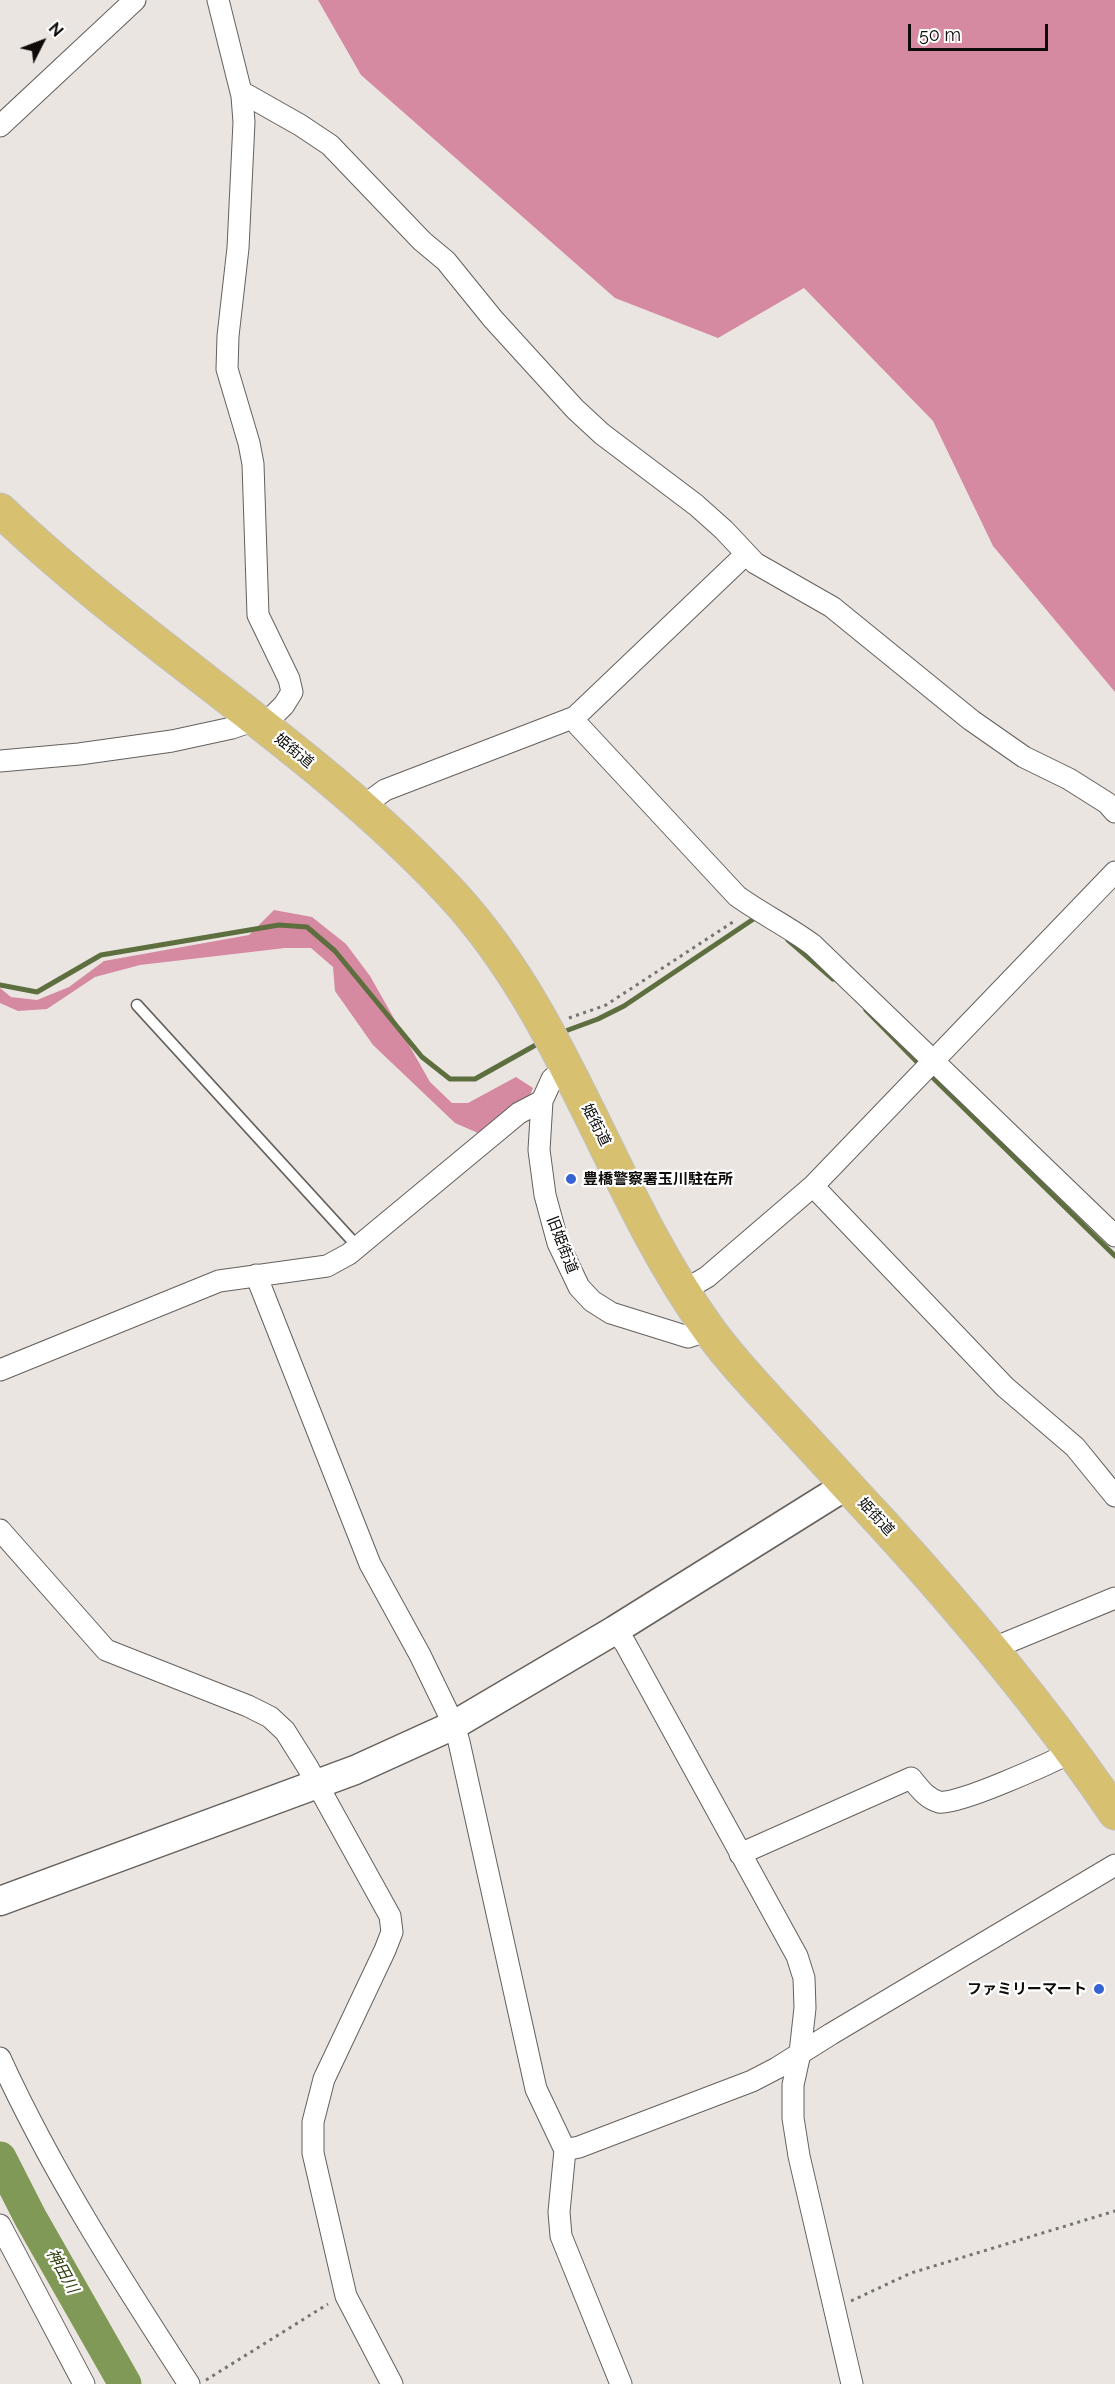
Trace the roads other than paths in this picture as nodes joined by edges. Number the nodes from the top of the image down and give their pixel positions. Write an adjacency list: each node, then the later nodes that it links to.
1 (135, 0): 4 (street)
2 (218, 0): 3 (street)
3 (242, 96): 6 (street); 8 (street)
4 (0, 126)
5 (0, 510): 8 (highway, 姫街道)
6 (746, 554): 7 (street); 11 (street)
7 (575, 717): 10 (street); 15 (street)
8 (255, 720): 9 (street); 10 (highway, 姫街道)
9 (0, 761)
10 (362, 807): 14 (highway, 姫街道)
11 (1115, 812)
12 (1115, 872): 15 (street)
13 (137, 1005): 19 (lane)
14 (554, 1043): 16 (street, 旧姫街道); 21 (highway, 姫街道)
15 (926, 1067): 17 (street); 18 (street)
16 (542, 1101): 19 (street); 22 (street, 旧姫街道)
17 (813, 1186): 21 (street); 25 (street)
18 (1115, 1236)
19 (358, 1247): 20 (street)
20 (256, 1275): 23 (street); 30 (street)
21 (683, 1291): 22 (highway, 姫街道)
22 (709, 1330): 24 (highway, 姫街道)
23 (0, 1370)
24 (847, 1485): 28 (street); 29 (highway, 姫街道)
25 (1115, 1496)
26 (0, 1530): 32 (street)
27 (1115, 1598): 29 (street)
28 (615, 1630): 30 (street); 34 (street)
29 (995, 1651): 31 (highway, 姫街道)
30 (454, 1725): 32 (street); 39 (street)
31 (1073, 1751): 33 (highway, 姫街道); 34 (street)
32 (317, 1784): 36 (street); 43 (street)
33 (1115, 1813)
34 (740, 1854): 37 (street)
35 (1115, 1865): 37 (street)
36 (0, 1901)
37 (800, 2053): 39 (street); 45 (street)
38 (0, 2058): 42 (street)
39 (565, 2150): 44 (street)
40 (0, 2225): 41 (street)
41 (84, 2384)
42 (189, 2384)
43 (392, 2384)
44 (621, 2384)
45 (852, 2384)

